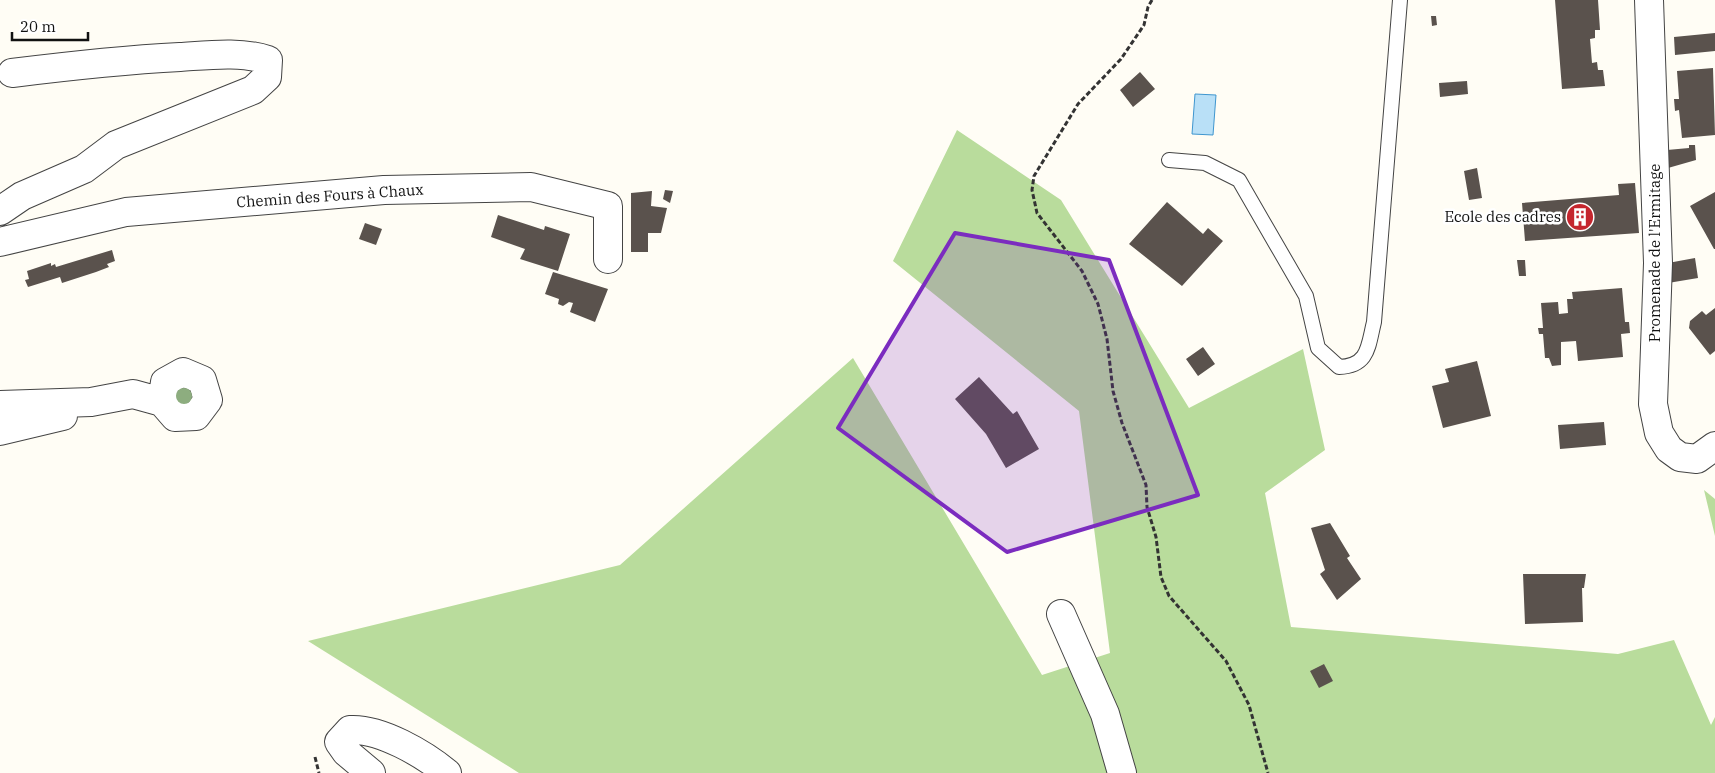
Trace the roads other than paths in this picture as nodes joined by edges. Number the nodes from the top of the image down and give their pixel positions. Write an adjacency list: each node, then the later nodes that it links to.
1 (1400, 0): 4 (lane)
2 (1649, 0): 12 (street, Promenade de l'Ermitage)
3 (12, 74): 5 (street)
4 (1169, 160)
5 (0, 211)
6 (0, 242): 7 (street, Chemin des Fours à Chaux)
7 (608, 259)
8 (91, 402): 9 (street); 10 (street); 11 (street)
9 (162, 402)
10 (0, 405)
11 (0, 431)
12 (1715, 446)
13 (1061, 614): 16 (street)
14 (371, 773): 15 (street)
15 (447, 773)
16 (1122, 773)

